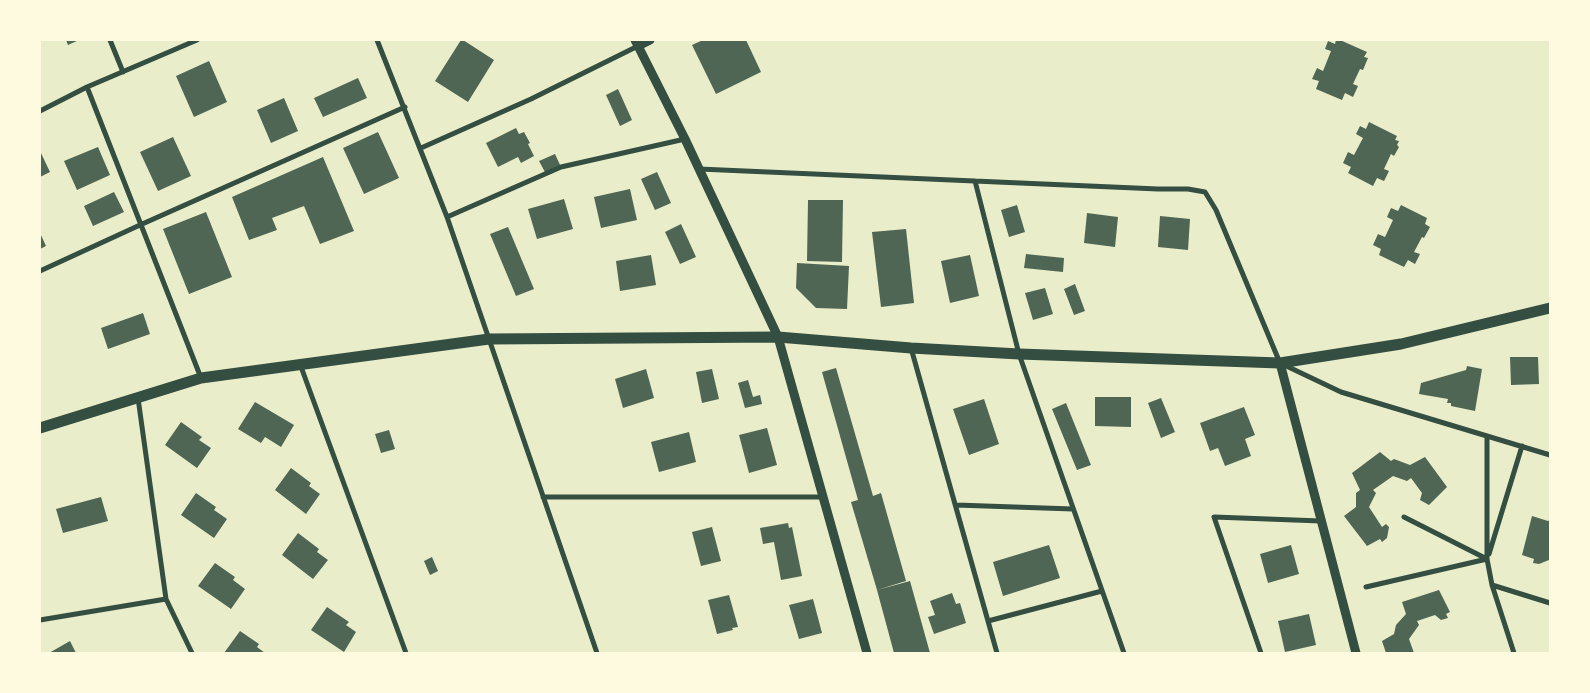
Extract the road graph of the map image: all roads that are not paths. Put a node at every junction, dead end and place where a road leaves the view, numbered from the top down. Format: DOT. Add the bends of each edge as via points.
graph roads {
  1 [pos="110,40"];
  2 [pos="197,40"];
  3 [pos="378,40"];
  4 [pos="650,40"];
  5 [pos="637,43"];
  6 [pos="123,72"];
  7 [pos="87,87"];
  8 [pos="405,108"];
  9 [pos="40,111"];
  10 [pos="685,139"];
  11 [pos="421,148"];
  12 [pos="699,168"];
  13 [pos="975,181"];
  14 [pos="447,217"];
  15 [pos="140,225"];
  16 [pos="40,271"];
  17 [pos="1550,308"];
  18 [pos="778,337"];
  19 [pos="489,338"];
  20 [pos="911,348"];
  21 [pos="1019,354"];
  22 [pos="1280,363"];
  23 [pos="300,364"];
  24 [pos="202,378"];
  25 [pos="138,398"];
  26 [pos="40,428"];
  27 [pos="1487,436"];
  28 [pos="1522,446"];
  29 [pos="1550,455"];
  30 [pos="543,497"];
  31 [pos="824,497"];
  32 [pos="956,506"];
  33 [pos="1073,509"];
  34 [pos="1404,517"];
  35 [pos="1321,521"];
  36 [pos="1488,559"];
  37 [pos="1492,585"];
  38 [pos="1366,587"];
  39 [pos="1102,592"];
  40 [pos="166,599"];
  41 [pos="1550,604"];
  42 [pos="40,620"];
  43 [pos="988,621"];
  44 [pos="192,653"];
  45 [pos="406,653"];
  46 [pos="597,653"];
  47 [pos="867,653"];
  48 [pos="998,653"];
  49 [pos="1124,653"];
  50 [pos="1262,653"];
  51 [pos="1356,653"];
  52 [pos="1514,653"];
  1 -- 6 [label="street"];
  2 -- 6 [label="street"];
  3 -- 8 [label="street"];
  4 -- 5 [label="street"];
  5 -- 10 [label="street"];
  5 -- 11 [label="street" via="531,99"];
  6 -- 7 [label="street"];
  7 -- 9 [label="street"];
  7 -- 15 [label="street"];
  8 -- 11 [label="street"];
  8 -- 15 [label="street"];
  10 -- 12 [label="street"];
  10 -- 14 [label="street" via="561,167"];
  11 -- 14 [label="street"];
  12 -- 13 [label="street"];
  12 -- 18 [label="street"];
  13 -- 21 [label="street"];
  13 -- 22 [label="street" via="1205,192 1216,210"];
  14 -- 19 [label="street"];
  15 -- 16 [label="street"];
  15 -- 24 [label="street"];
  17 -- 22 [label="main road" via="1401,344"];
  18 -- 19 [label="main road"];
  18 -- 20 [label="main road"];
  18 -- 31 [label="street"];
  19 -- 23 [label="main road"];
  19 -- 30 [label="street"];
  20 -- 21 [label="main road"];
  20 -- 32 [label="street"];
  21 -- 22 [label="main road"];
  21 -- 33 [label="street"];
  22 -- 27 [label="street" via="1341,392"];
  22 -- 35 [label="street"];
  23 -- 24 [label="main road"];
  23 -- 45 [label="street"];
  24 -- 25 [label="main road"];
  25 -- 26 [label="main road"];
  25 -- 40 [label="street"];
  27 -- 28 [label="street"];
  27 -- 36 [label="street"];
  28 -- 29 [label="street"];
  28 -- 36 [label="street"];
  30 -- 31 [label="street"];
  30 -- 46 [label="street"];
  31 -- 47 [label="street"];
  32 -- 33 [label="street"];
  32 -- 43 [label="street"];
  33 -- 39 [label="street"];
  34 -- 36 [label="street"];
  35 -- 50 [label="street" via="1214,517"];
  35 -- 51 [label="street"];
  36 -- 37 [label="street"];
  36 -- 38 [label="street"];
  37 -- 41 [label="street"];
  37 -- 52 [label="street"];
  39 -- 43 [label="street"];
  39 -- 49 [label="street"];
  40 -- 42 [label="street"];
  40 -- 44 [label="street"];
  43 -- 48 [label="street"];
}
